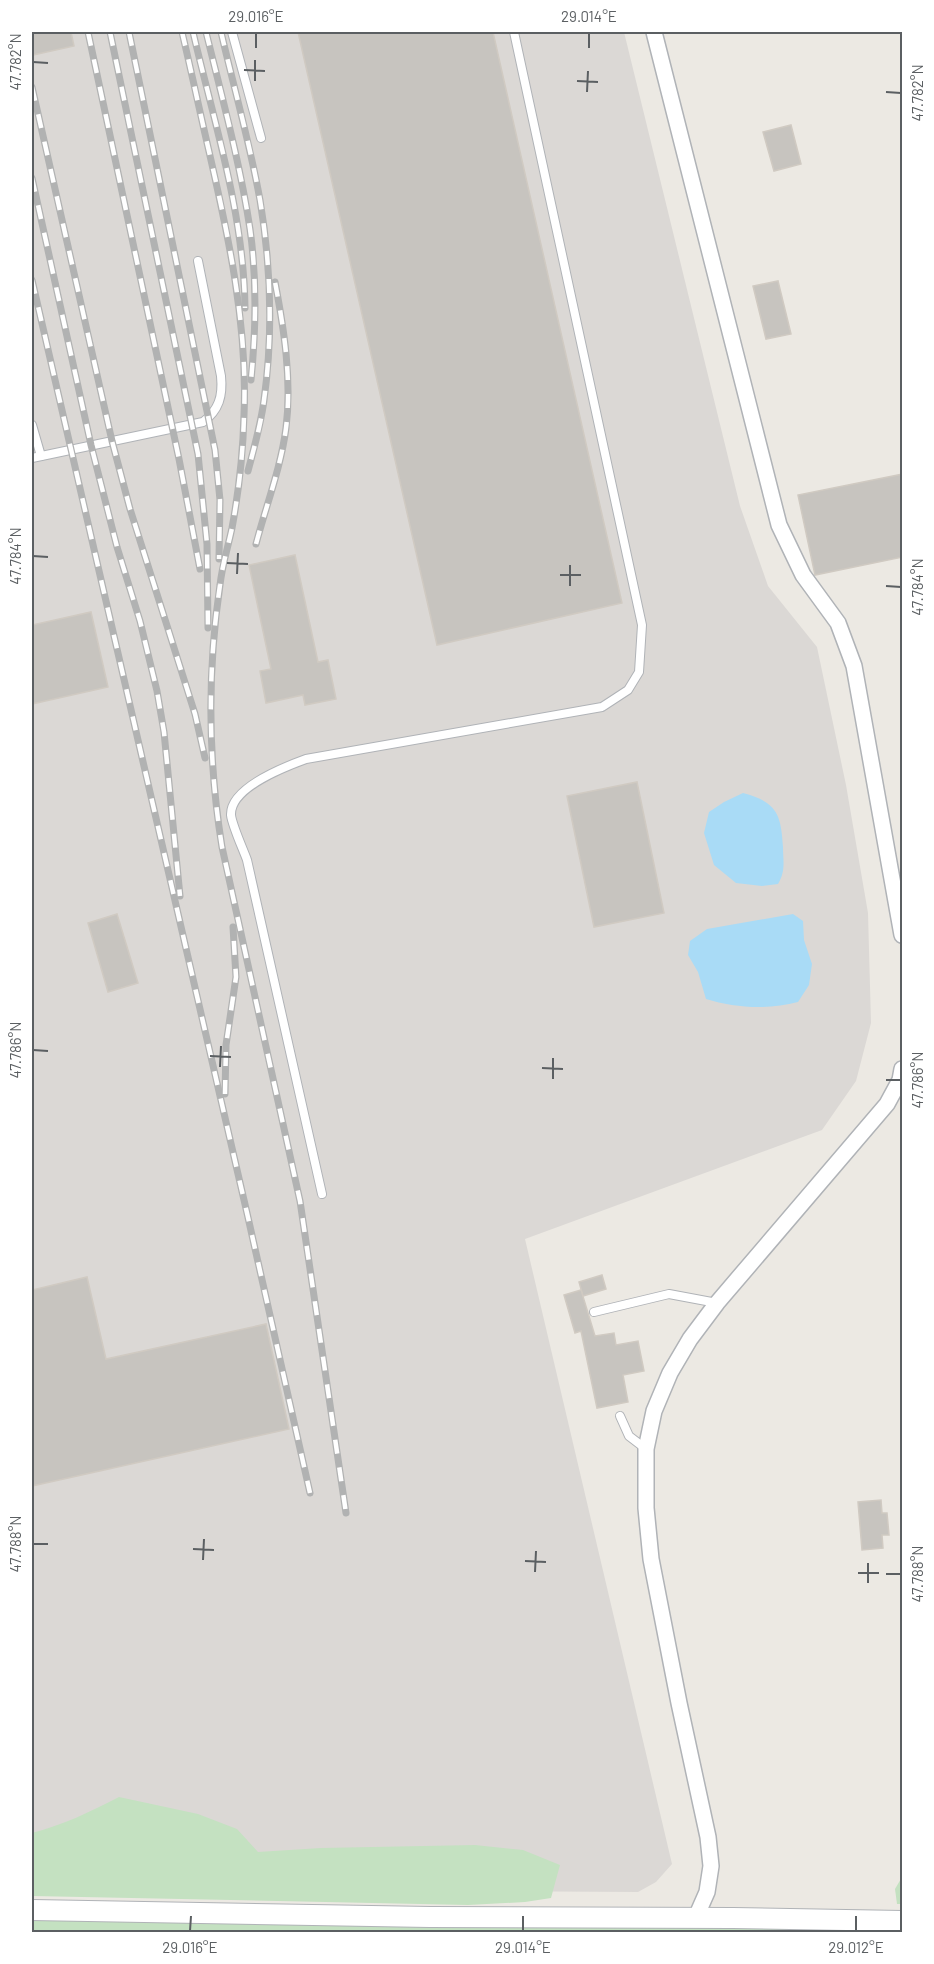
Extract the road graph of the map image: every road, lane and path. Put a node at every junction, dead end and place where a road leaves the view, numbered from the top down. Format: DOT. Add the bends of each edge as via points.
graph roads {
  1 [pos="232,32"];
  2 [pos="513,32"];
  3 [pos="654,32"];
  4 [pos="261,138"];
  5 [pos="198,261"];
  6 [pos="32,425"];
  7 [pos="41,456"];
  8 [pos="32,458"];
  9 [pos="903,935"];
  10 [pos="903,1069"];
  11 [pos="895,1102"];
  12 [pos="322,1194"];
  13 [pos="717,1303"];
  14 [pos="594,1312"];
  15 [pos="620,1416"];
  16 [pos="646,1449"];
  17 [pos="32,1910"];
  18 [pos="696,1917"];
  19 [pos="903,1922"];
  1 -- 4 [label="lane"];
  2 -- 12 [label="lane" via="642,625 639,672 628,690 602,707 306,759 281,768 238,795 231,814 247,860"];
  3 -- 9 [label="street" via="778,525 803,574 838,623 854,666"];
  5 -- 7 [label="lane" via="222,376 216,410 203,422"];
  6 -- 7 [label="lane"];
  7 -- 8 [label="lane"];
  10 -- 11 [label="street"];
  11 -- 13 [label="street"];
  13 -- 14 [label="lane" via="669,1294"];
  13 -- 16 [label="street" via="670,1373 654,1411"];
  15 -- 16 [label="lane" via="629,1436"];
  16 -- 18 [label="street" via="651,1559 708,1836 710,1875"];
  17 -- 18 [label="street"];
  18 -- 19 [label="street"];
}
